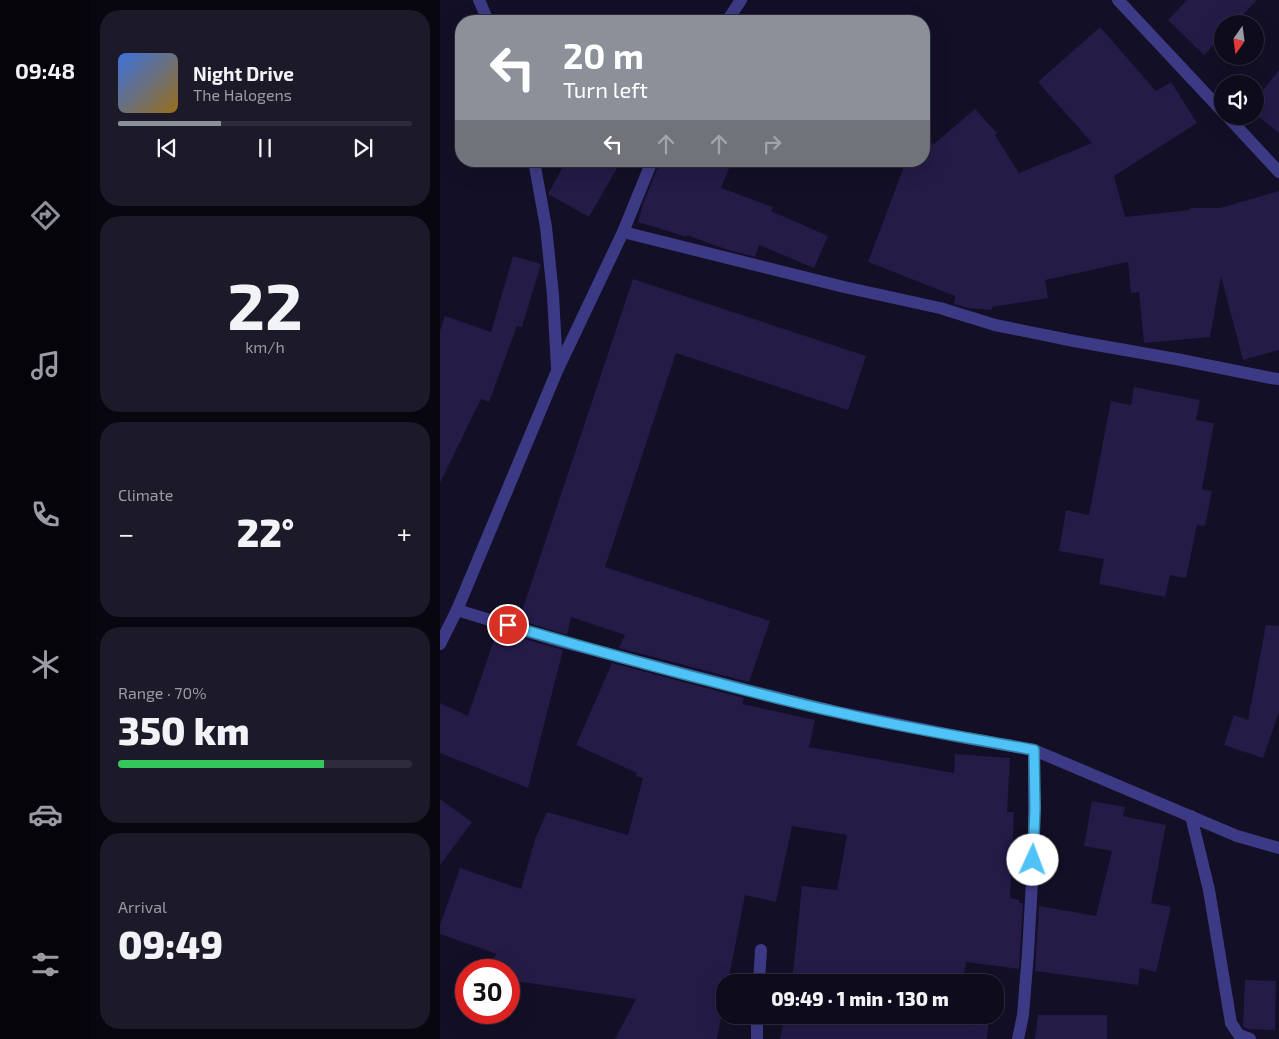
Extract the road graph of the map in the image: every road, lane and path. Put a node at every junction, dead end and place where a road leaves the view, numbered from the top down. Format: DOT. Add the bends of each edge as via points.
graph roads {
  1 [pos="479,0"];
  2 [pos="741,0"];
  3 [pos="1118,0"];
  4 [pos="485,15"];
  5 [pos="730,15"];
  6 [pos="1214,102"];
  7 [pos="1235,125"];
  8 [pos="535,167"];
  9 [pos="650,167"];
  10 [pos="1279,172"];
  11 [pos="623,232"];
  12 [pos="557,371"];
  13 [pos="1279,379"];
  14 [pos="457,610"];
  15 [pos="440,644"];
  16 [pos="1034,750"];
  17 [pos="1191,816"];
  18 [pos="1279,848"];
  19 [pos="761,950"];
  20 [pos="760,974"];
  21 [pos="757,1024"];
  22 [pos="757,1039"];
  23 [pos="1018,1039"];
  24 [pos="1250,1039"];
  1 -- 4 [label="street"];
  2 -- 5 [label="street"];
  3 -- 6 [label="street"];
  7 -- 10 [label="street"];
  8 -- 12 [label="street" via="546,227"];
  9 -- 11 [label="street"];
  11 -- 12 [label="street"];
  11 -- 13 [label="street" via="995,324"];
  12 -- 14 [label="street"];
  14 -- 15 [label="street"];
  14 -- 16 [label="street" via="559,641 793,702"];
  16 -- 17 [label="street"];
  16 -- 23 [label="street" via="1034,845 1023,1015"];
  17 -- 18 [label="street" via="1237,836"];
  17 -- 24 [label="street" via="1209,890 1231,1023 1239,1035"];
  19 -- 20 [label="street"];
  21 -- 22 [label="street"];
}
